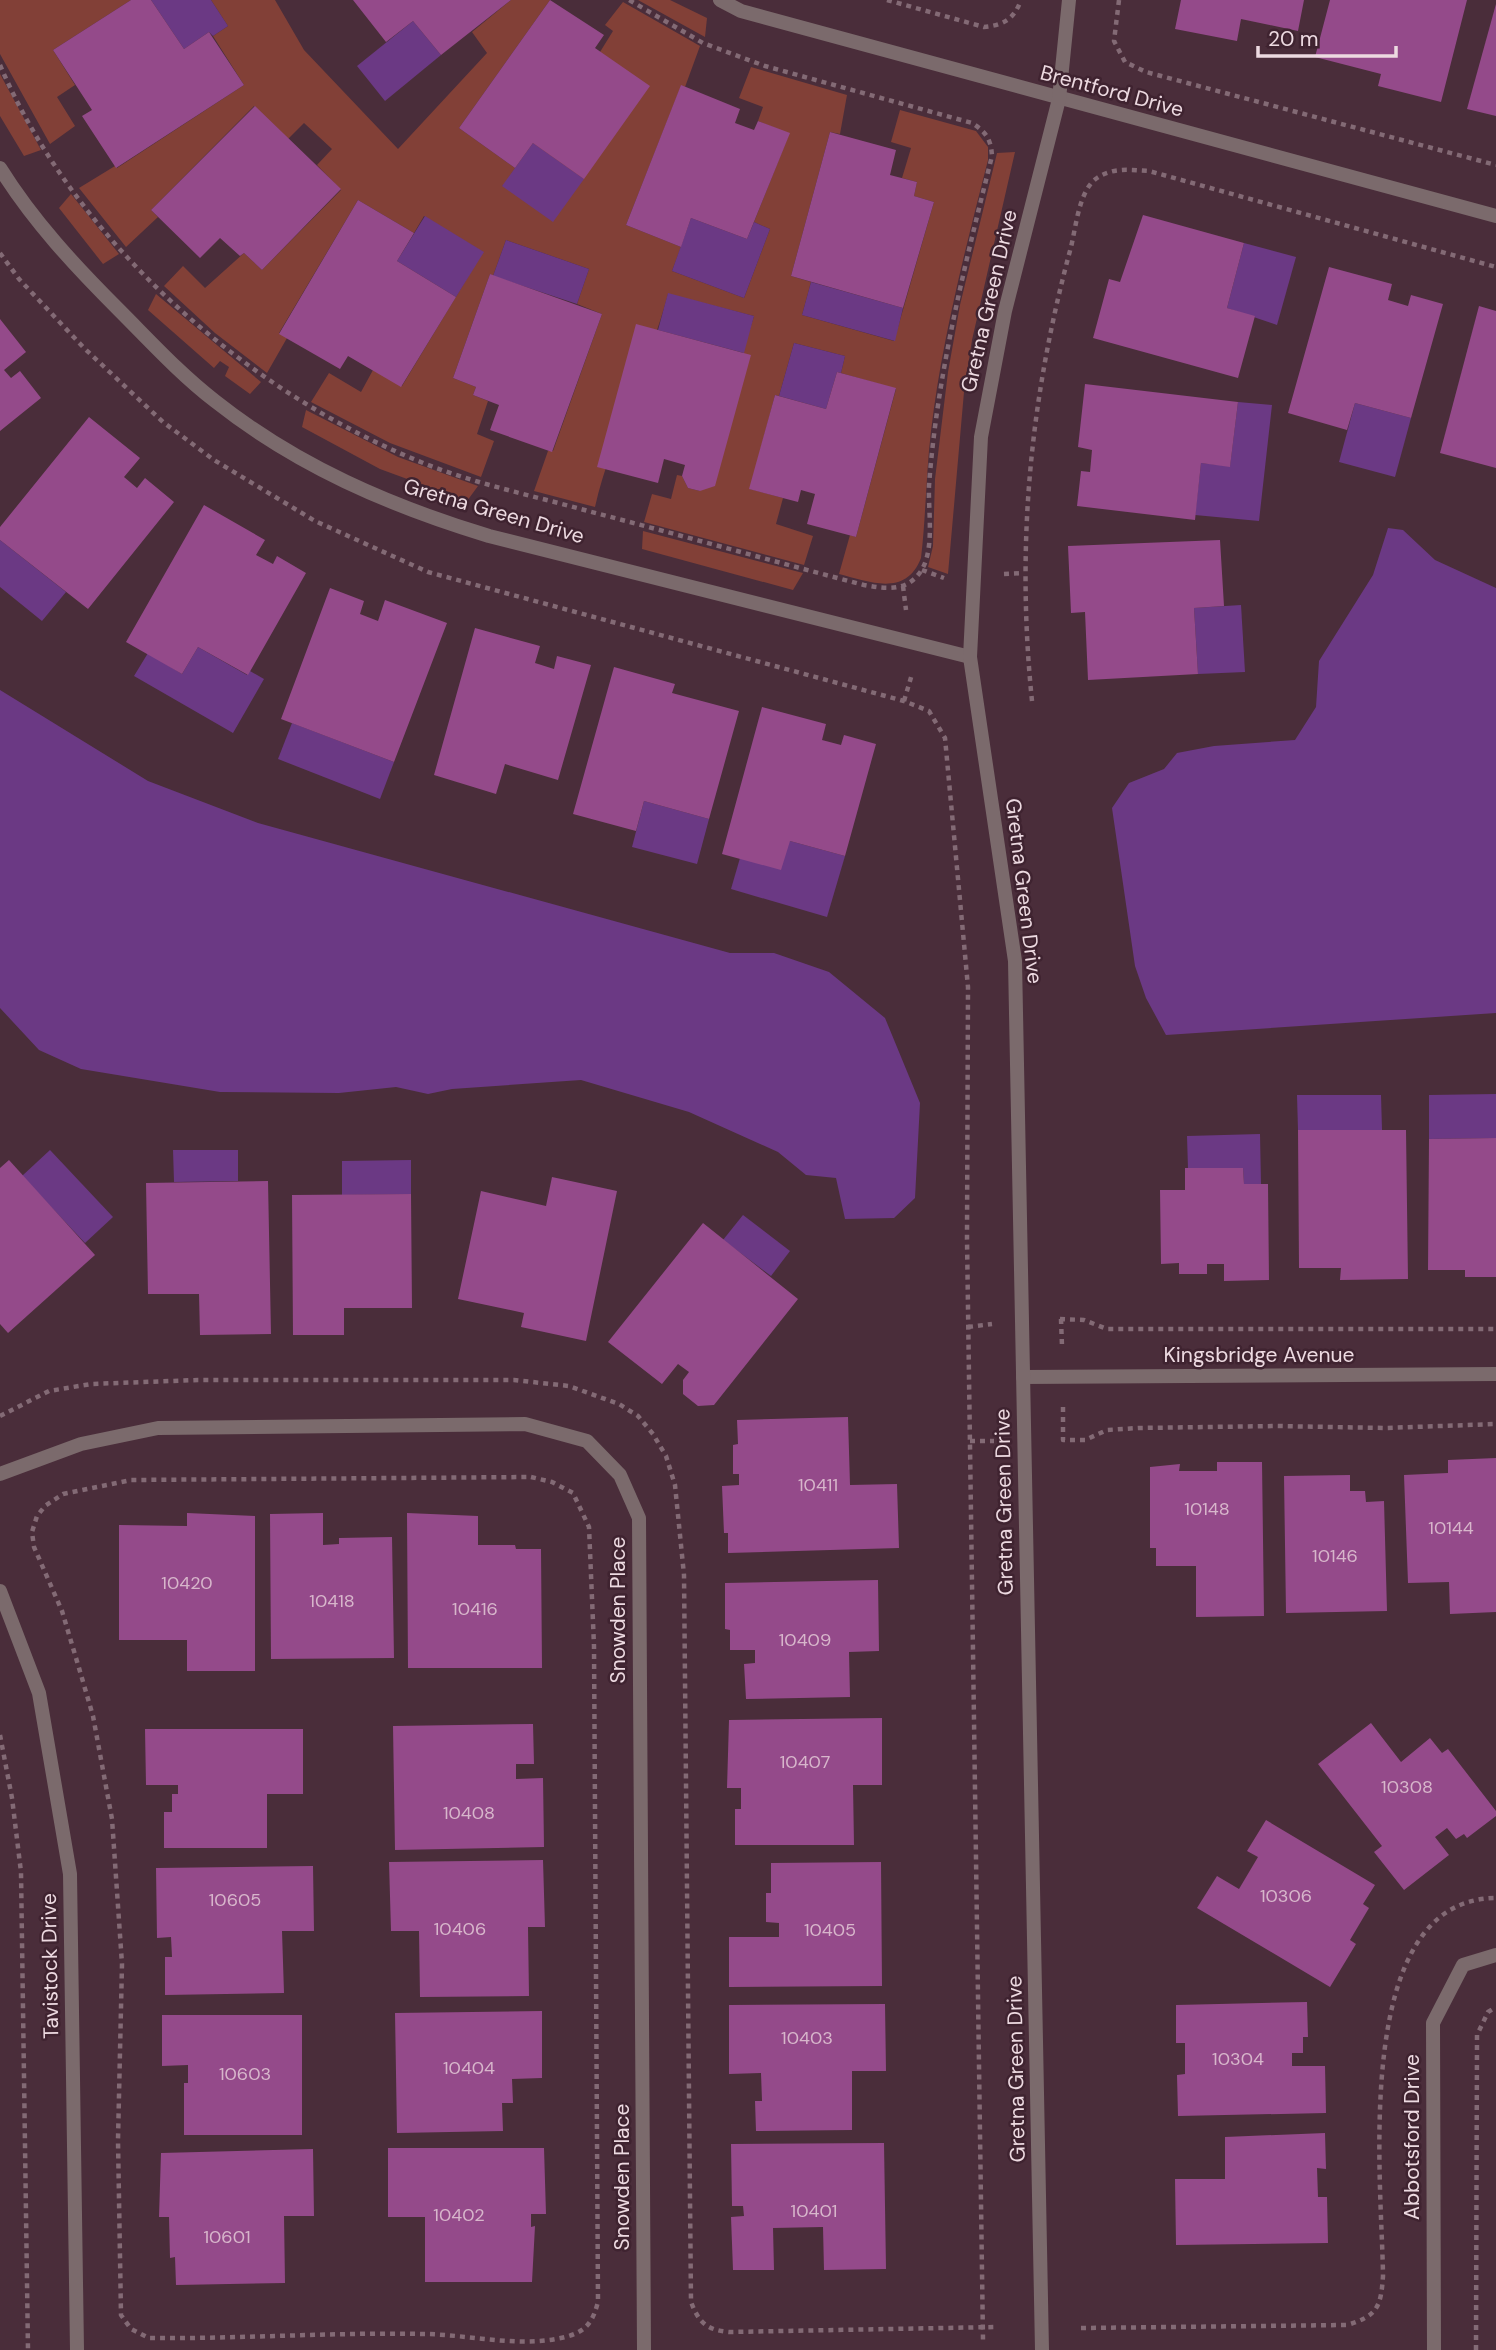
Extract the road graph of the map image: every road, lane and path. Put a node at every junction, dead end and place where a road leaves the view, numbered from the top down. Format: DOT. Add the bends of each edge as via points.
graph roads {
  1 [pos="629,0"];
  2 [pos="720,0"];
  3 [pos="887,0"];
  4 [pos="1021,0"];
  5 [pos="1069,0"];
  6 [pos="1119,0"];
  7 [pos="0,65"];
  8 [pos="1059,99"];
  9 [pos="1496,165"];
  10 [pos="0,168"];
  11 [pos="1496,216"];
  12 [pos="0,253"];
  13 [pos="1496,267"];
  14 [pos="970,657"];
  15 [pos="1032,701"];
  16 [pos="1022,1321"];
  17 [pos="968,1327"];
  18 [pos="1496,1329"];
  19 [pos="1496,1374"];
  20 [pos="1023,1377"];
  21 [pos="0,1416"];
  22 [pos="1496,1424"];
  23 [pos="1063,1440"];
  24 [pos="970,1441"];
  25 [pos="995,1441"];
  26 [pos="0,1474"];
  27 [pos="37,1516"];
  28 [pos="0,1591"];
  29 [pos="0,1735"];
  30 [pos="1496,1898"];
  31 [pos="1496,1955"];
  32 [pos="1496,2007"];
  33 [pos="983,2327"];
  34 [pos="995,2327"];
  35 [pos="1081,2328"];
  36 [pos="983,2340"];
  37 [pos="28,2350"];
  38 [pos="77,2350"];
  39 [pos="644,2350"];
  40 [pos="1042,2350"];
  41 [pos="1434,2350"];
  42 [pos="1476,2350"];
  1 -- 7 [label="path" via="704,43 765,66 972,123 991,141 992,156 941,384 927,552 922,570 901,588 864,585 416,461 286,393 210,337 139,272 57,170"];
  2 -- 8 [label="street, Brentford Drive" via="741,11"];
  3 -- 4 [label="path" via="984,27 1012,19"];
  5 -- 8 [label="street, Gretna Green Drive"];
  6 -- 9 [label="path" via="1114,41 1125,62 1146,72"];
  8 -- 11 [label="street, Brentford Drive"];
  8 -- 14 [label="street, Gretna Green Drive" via="1005,311 981,437"];
  10 -- 14 [label="street, Gretna Green Drive" via="59,249 173,365 260,434 340,481 435,520 489,536"];
  12 -- 17 [label="path" via="67,330 163,422 214,460 315,520 428,572 929,711 944,738 968,987"];
  13 -- 15 [label="path" via="1149,172 1119,169 1095,179 1083,200 1057,298 1035,411 1024,537"];
  14 -- 16 [label="street, Gretna Green Drive" via="1015,961"];
  16 -- 17 [label="path"];
  16 -- 18 [label="path" via="1084,1320 1107,1329"];
  16 -- 20 [label="street, Gretna Green Drive"];
  17 -- 24 [label="path"];
  19 -- 20 [label="street, Kingsbridge Avenue"];
  20 -- 40 [label="street, Gretna Green Drive"];
  21 -- 33 [label="path" via="49,1391 91,1384 514,1380 569,1387 619,1404 638,1416 666,1456 675,1485 684,1575 691,2302 698,2319 712,2330 729,2332"];
  22 -- 23 [label="path" via="1138,1428"];
  24 -- 25 [label="path"];
  24 -- 33 [label="path"];
  26 -- 39 [label="street, Snowden Place" via="80,1444 158,1428 525,1424 587,1441 620,1475 639,1518"];
  27 -- 27 [label="path" via="63,1494 131,1480 531,1477 573,1493 589,1527 594,1646 598,2302 593,2320 583,2331 548,2340 426,2334 149,2338 131,2329 121,2315 122,1964 113,1819 93,1716 62,1611 34,1547"];
  28 -- 38 [label="street, Tavistock Drive" via="39,1693 69,1874"];
  29 -- 37 [label="path" via="21,1884"];
  30 -- 35 [label="path" via="1445,1910 1412,1949 1389,2009 1381,2068 1383,2276 1381,2303 1366,2320 1347,2325"];
  31 -- 41 [label="street, Abbotsford Drive" via="1463,1965 1433,2023"];
  32 -- 42 [label="path" via="1488,2012 1477,2035"];
  33 -- 34 [label="path"];
  33 -- 36 [label="path"];
}
